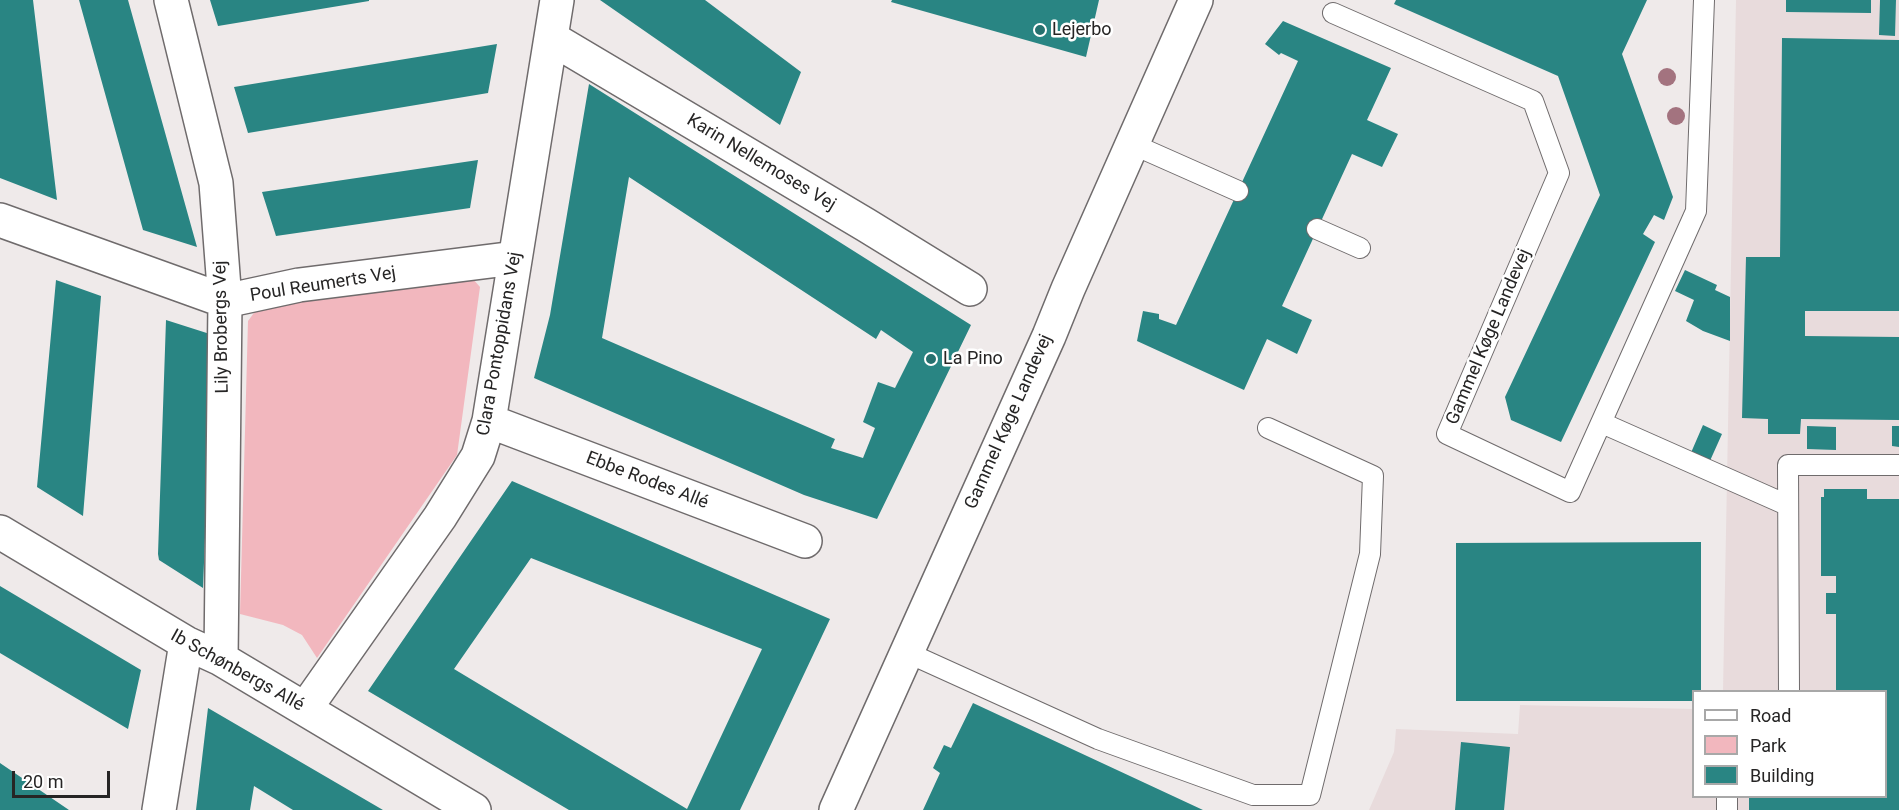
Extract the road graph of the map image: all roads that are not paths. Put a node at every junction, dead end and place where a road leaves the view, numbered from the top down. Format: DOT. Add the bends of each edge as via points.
graph roads {
  1 [pos="171,0"];
  2 [pos="557,0"];
  3 [pos="1196,0"];
  4 [pos="1704,0"];
  5 [pos="1333,13"];
  6 [pos="551,38"];
  7 [pos="1132,144"];
  8 [pos="1238,191"];
  9 [pos="0,220"];
  10 [pos="1317,229"];
  11 [pos="1359,248"];
  12 [pos="515,258"];
  13 [pos="970,289"];
  14 [pos="225,301"];
  15 [pos="489,421"];
  16 [pos="1602,423"];
  17 [pos="1268,428"];
  18 [pos="1899,465"];
  19 [pos="1787,505"];
  20 [pos="0,532"];
  21 [pos="805,541"];
  22 [pos="186,643"];
  23 [pos="906,652"];
  24 [pos="221,659"];
  25 [pos="1789,690"];
  26 [pos="304,709"];
  27 [pos="159,810"];
  28 [pos="474,810"];
  29 [pos="836,810"];
  1 -- 14 [label="street, Lily Brobergs Vej" via="216,183"];
  2 -- 6 [label="street, Clara Pontoppidans Vej"];
  3 -- 7 [label="street, Gammel Køge Landevej"];
  4 -- 16 [label="lane, Gammel Køge Landevej" via="1696,211"];
  5 -- 16 [label="lane, Gammel Køge Landevej" via="1533,102 1559,173 1447,434 1570,492"];
  6 -- 12 [label="street, Clara Pontoppidans Vej"];
  6 -- 13 [label="street, Karin Nellemoses Vej"];
  7 -- 8 [label="lane"];
  7 -- 23 [label="street, Gammel Køge Landevej"];
  9 -- 14 [label="street, Poul Reumerts Vej"];
  10 -- 11 [label="lane"];
  12 -- 14 [label="street, Poul Reumerts Vej" via="299,285"];
  12 -- 15 [label="street, Clara Pontoppidans Vej"];
  14 -- 24 [label="street, Lily Brobergs Vej"];
  15 -- 21 [label="street, Ebbe Rodes Allé"];
  15 -- 26 [label="street, Clara Pontoppidans Vej" via="478,456 440,517"];
  16 -- 19 [label="lane"];
  17 -- 23 [label="lane" via="1373,476 1370,554 1310,795 1252,795 1098,739"];
  18 -- 19 [label="lane" via="1788,465"];
  19 -- 25 [label="lane"];
  20 -- 22 [label="street, Ib Schønbergs Allé"];
  22 -- 24 [label="street, Ib Schønbergs Allé"];
  22 -- 27 [label="street"];
  23 -- 29 [label="street, Gammel Køge Landevej"];
  24 -- 26 [label="street, Ib Schønbergs Allé"];
  26 -- 28 [label="street, Ib Schønbergs Allé"];
}
